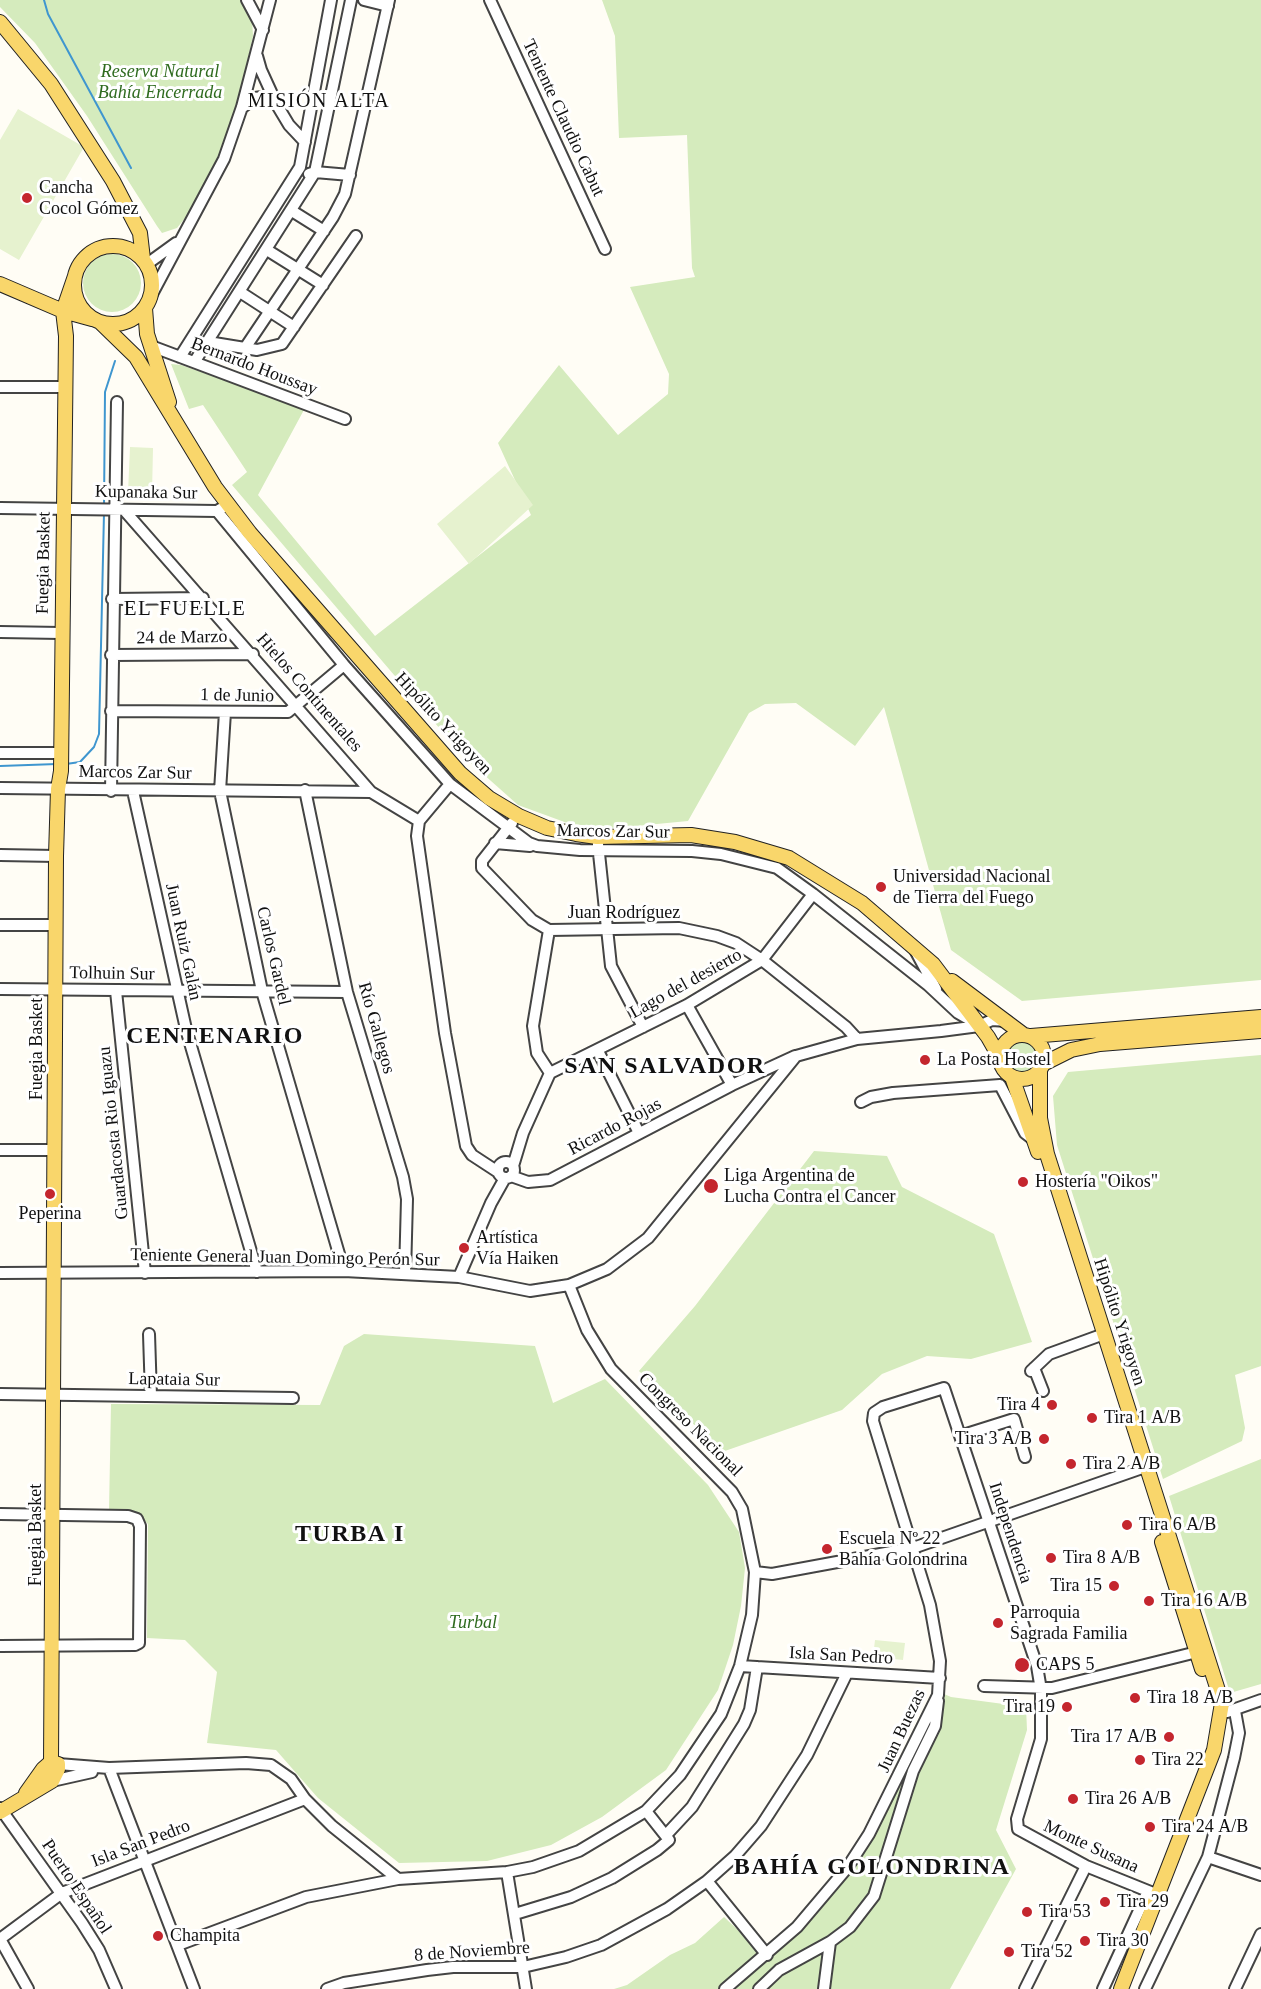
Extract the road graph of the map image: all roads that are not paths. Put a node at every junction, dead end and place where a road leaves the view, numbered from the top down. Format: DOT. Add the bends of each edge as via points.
graph roads {
  1 [pos="247,0"];
  2 [pos="270,0"];
  3 [pos="331,0"];
  4 [pos="351,0"];
  5 [pos="364,0"];
  6 [pos="490,0"];
  7 [pos="388,3"];
  8 [pos="0,22"];
  9 [pos="263,30"];
  10 [pos="257,52"];
  11 [pos="277,105"];
  12 [pos="242,107"];
  13 [pos="309,124"];
  14 [pos="325,128"];
  15 [pos="305,142"];
  16 [pos="300,167"];
  17 [pos="315,172"];
  18 [pos="350,175"];
  19 [pos="292,211"];
  20 [pos="324,231"];
  21 [pos="186,232"];
  22 [pos="356,236"];
  23 [pos="605,249"];
  24 [pos="267,250"];
  25 [pos="145,262"];
  26 [pos="298,269"];
  27 [pos="75,276"];
  28 [pos="323,285"];
  29 [pos="0,287"];
  30 [pos="240,292"];
  31 [pos="148,302"];
  32 [pos="270,312"];
  33 [pos="68,313"];
  34 [pos="98,321"];
  35 [pos="294,327"];
  36 [pos="208,342"];
  37 [pos="151,346"];
  38 [pos="245,348"];
  39 [pos="180,357"];
  40 [pos="195,361"];
  41 [pos="0,387"];
  42 [pos="65,387"];
  43 [pos="117,402"];
  44 [pos="174,415"];
  45 [pos="345,419"];
  46 [pos="222,507"];
  47 [pos="0,508"];
  48 [pos="62,509"];
  49 [pos="111,509"];
  50 [pos="203,598"];
  51 [pos="112,599"];
  52 [pos="0,632"];
  53 [pos="61,633"];
  54 [pos="253,654"];
  55 [pos="111,655"];
  56 [pos="344,664"];
  57 [pos="297,706"];
  58 [pos="111,711"];
  59 [pos="225,712"];
  60 [pos="0,753"];
  61 [pos="60,753"];
  62 [pos="450,784"];
  63 [pos="0,788"];
  64 [pos="58,789"];
  65 [pos="305,790"];
  66 [pos="111,791"];
  67 [pos="134,791"];
  68 [pos="220,791"];
  69 [pos="371,792"];
  70 [pos="519,816"];
  71 [pos="419,821"];
  72 [pos="508,828"];
  73 [pos="495,843"];
  74 [pos="598,844"];
  75 [pos="537,846"];
  76 [pos="0,855"];
  77 [pos="57,856"];
  78 [pos="813,894"];
  79 [pos="0,925"];
  80 [pos="56,925"];
  81 [pos="607,929"];
  82 [pos="549,930"];
  83 [pos="910,942"];
  84 [pos="762,960"];
  85 [pos="943,975"];
  86 [pos="0,989"];
  87 [pos="56,990"];
  88 [pos="116,991"];
  89 [pos="177,991"];
  90 [pos="262,991"];
  91 [pos="347,992"];
  92 [pos="938,993"];
  93 [pos="687,1005"];
  94 [pos="958,1013"];
  95 [pos="1261,1017"];
  96 [pos="1007,1021"];
  97 [pos="979,1026"];
  98 [pos="643,1027"];
  99 [pos="951,1030"];
  100 [pos="1261,1031"];
  101 [pos="1027,1036"];
  102 [pos="857,1039"];
  103 [pos="598,1052"];
  104 [pos="796,1056"];
  105 [pos="999,1058"];
  106 [pos="1042,1067"];
  107 [pos="550,1073"];
  108 [pos="1007,1079"];
  109 [pos="732,1085"];
  110 [pos="861,1102"];
  111 [pos="639,1133"];
  112 [pos="0,1150"];
  113 [pos="55,1150"];
  114 [pos="505,1170"];
  115 [pos="344,1271"];
  116 [pos="257,1272"];
  117 [pos="0,1273"];
  118 [pos="54,1273"];
  119 [pos="145,1273"];
  120 [pos="405,1274"];
  121 [pos="459,1277"];
  122 [pos="569,1285"];
  123 [pos="149,1334"];
  124 [pos="1100,1335"];
  125 [pos="944,1388"];
  126 [pos="1043,1391"];
  127 [pos="0,1394"];
  128 [pos="55,1395"];
  129 [pos="151,1396"];
  130 [pos="293,1398"];
  131 [pos="960,1436"];
  132 [pos="1026,1457"];
  133 [pos="1144,1467"];
  134 [pos="0,1514"];
  135 [pos="54,1515"];
  136 [pos="989,1523"];
  137 [pos="914,1548"];
  138 [pos="755,1572"];
  139 [pos="0,1646"];
  140 [pos="53,1646"];
  141 [pos="1197,1653"];
  142 [pos="740,1666"];
  143 [pos="757,1667"];
  144 [pos="847,1673"];
  145 [pos="940,1678"];
  146 [pos="984,1686"];
  147 [pos="1041,1690"];
  148 [pos="938,1695"];
  149 [pos="1261,1700"];
  150 [pos="1228,1712"];
  151 [pos="54,1763"];
  152 [pos="109,1768"];
  153 [pos="48,1779"];
  154 [pos="305,1799"];
  155 [pos="1,1810"];
  156 [pos="646,1811"];
  157 [pos="1018,1829"];
  158 [pos="666,1835"];
  159 [pos="1208,1857"];
  160 [pos="143,1861"];
  161 [pos="1086,1866"];
  162 [pos="507,1872"];
  163 [pos="1261,1875"];
  164 [pos="398,1879"];
  165 [pos="707,1881"];
  166 [pos="1151,1892"];
  167 [pos="62,1893"];
  168 [pos="515,1914"];
  169 [pos="1261,1934"];
  170 [pos="0,1939"];
  171 [pos="830,1942"];
  172 [pos="178,1945"];
  173 [pos="767,1955"];
  174 [pos="523,1967"];
  175 [pos="1120,1988"];
  176 [pos="28,1989"];
  177 [pos="116,1989"];
  178 [pos="194,1989"];
  179 [pos="327,1989"];
  180 [pos="526,1989"];
  181 [pos="725,1989"];
  182 [pos="759,1989"];
  183 [pos="824,1989"];
  184 [pos="1025,1989"];
  185 [pos="1102,1989"];
  186 [pos="1145,1989"];
  187 [pos="1235,1989"];
  1 -- 9 [label="street"];
  2 -- 9 [label="street"];
  3 -- 13 [label="street"];
  4 -- 14 [label="street"];
  5 -- 7 [label="street"];
  6 -- 23 [label="street, Teniente Claudio Cabut"];
  7 -- 18 [label="street"];
  8 -- 25 [label="main road" via="51,84 107,171 140,233"];
  9 -- 10 [label="street"];
  10 -- 11 [label="street"];
  10 -- 12 [label="street"];
  11 -- 12 [label="street" via="255,98"];
  11 -- 15 [label="street"];
  12 -- 21 [label="street" via="224,159"];
  13 -- 14 [label="street" via="316,120"];
  13 -- 15 [label="street"];
  14 -- 17 [label="street"];
  15 -- 16 [label="street"];
  16 -- 17 [label="street" via="305,174"];
  16 -- 39 [label="street"];
  17 -- 18 [label="street"];
  17 -- 19 [label="street"];
  18 -- 20 [label="street" via="340,205"];
  19 -- 20 [label="street"];
  19 -- 24 [label="street"];
  20 -- 26 [label="street"];
  21 -- 25 [label="street" via="166,253"];
  21 -- 31 [label="street"];
  22 -- 28 [label="street"];
  24 -- 26 [label="street"];
  24 -- 30 [label="street"];
  25 -- 27 [label="main road" via="125,248 104,247 86,257"];
  25 -- 31 [label="main road" via="151,274"];
  26 -- 28 [label="street"];
  26 -- 32 [label="street"];
  27 -- 33 [label="main road"];
  27 -- 34 [label="main road" via="74,287 81,307"];
  28 -- 35 [label="street"];
  29 -- 33 [label="main road"];
  30 -- 32 [label="street"];
  30 -- 36 [label="street"];
  31 -- 34 [label="main road" via="123,323"];
  31 -- 37 [label="main road" via="145,323"];
  32 -- 35 [label="street"];
  32 -- 38 [label="street"];
  33 -- 34 [label="main road"];
  33 -- 42 [label="main road, Fuegia Basket"];
  34 -- 44 [label="main road" via="131,351"];
  35 -- 38 [label="street" via="282,344 274,348"];
  36 -- 38 [label="street"];
  36 -- 40 [label="street"];
  37 -- 39 [label="street, Bernardo Houssay"];
  37 -- 44 [label="main road"];
  39 -- 40 [label="street, Bernardo Houssay"];
  40 -- 45 [label="street, Bernardo Houssay"];
  41 -- 42 [label="street"];
  42 -- 48 [label="main road, Fuegia Basket"];
  43 -- 49 [label="street"];
  44 -- 46 [label="main road, Hipólito Yrigoyen"];
  46 -- 49 [label="street, Kupanaka Sur"];
  46 -- 56 [label="street, Marcos Zar Sur"];
  46 -- 70 [label="main road, Hipólito Yrigoyen" via="460,773 489,798"];
  47 -- 48 [label="street, Kupanaka Sur"];
  48 -- 49 [label="street, Kupanaka Sur"];
  48 -- 53 [label="main road, Fuegia Basket"];
  49 -- 50 [label="street, Hielos Continentales"];
  49 -- 51 [label="street"];
  50 -- 51 [label="street"];
  50 -- 54 [label="street, Hielos Continentales"];
  51 -- 55 [label="street"];
  52 -- 53 [label="street"];
  53 -- 61 [label="main road, Fuegia Basket"];
  54 -- 55 [label="street, 24 de Marzo"];
  54 -- 57 [label="street, Hielos Continentales"];
  55 -- 58 [label="street"];
  56 -- 57 [label="street, 1 de Junio"];
  56 -- 62 [label="street, Marcos Zar Sur"];
  57 -- 59 [label="street, 1 de Junio" via="282,713"];
  57 -- 69 [label="street, Hielos Continentales"];
  58 -- 59 [label="street, 1 de Junio"];
  58 -- 66 [label="street"];
  59 -- 68 [label="street, Carlos Gardel"];
  60 -- 61 [label="street"];
  61 -- 64 [label="main road, Fuegia Basket"];
  62 -- 71 [label="street"];
  62 -- 72 [label="street, Marcos Zar Sur"];
  63 -- 64 [label="street, Marcos Zar Sur"];
  64 -- 66 [label="street, Marcos Zar Sur"];
  64 -- 77 [label="main road, Fuegia Basket"];
  65 -- 68 [label="street, Marcos Zar Sur"];
  65 -- 69 [label="street, Marcos Zar Sur"];
  65 -- 91 [label="street, Río Gallegos"];
  66 -- 67 [label="street, Marcos Zar Sur"];
  67 -- 68 [label="street, Marcos Zar Sur"];
  67 -- 89 [label="street, Juan Ruiz Galán"];
  68 -- 90 [label="street, Carlos Gardel"];
  69 -- 71 [label="street, Marcos Zar Sur"];
  70 -- 72 [label="street, Juan Rodríguez"];
  70 -- 74 [label="main road, Hipólito Yrigoyen"];
  71 -- 114 [label="street" via="417,836 445,1033 466,1146 472,1155"];
  72 -- 73 [label="street, Juan Rodríguez"];
  72 -- 75 [label="street, Marcos Zar Sur"];
  73 -- 75 [label="street"];
  73 -- 82 [label="street, Juan Rodríguez" via="482,861 484,873 532,920"];
  74 -- 75 [label="street, Marcos Zar Sur"];
  74 -- 78 [label="street, Marcos Zar Sur" via="721,855 777,868"];
  74 -- 81 [label="street"];
  74 -- 83 [label="main road, Hipólito Yrigoyen" via="691,835 772,852 842,889"];
  76 -- 77 [label="street"];
  77 -- 80 [label="main road, Fuegia Basket"];
  78 -- 84 [label="street, Lago del desierto"];
  78 -- 92 [label="street, Marcos Zar Sur"];
  79 -- 80 [label="street"];
  80 -- 87 [label="main road, Fuegia Basket"];
  81 -- 82 [label="street, Juan Rodríguez"];
  81 -- 84 [label="street, Juan Rodríguez" via="699,930 736,943"];
  81 -- 98 [label="street" via="611,966"];
  82 -- 107 [label="street" via="533,1026 537,1053"];
  83 -- 85 [label="main road, Hipólito Yrigoyen"];
  83 -- 92 [label="street"];
  84 -- 93 [label="street, Lago del desierto"];
  84 -- 102 [label="street, Juan Rodríguez"];
  85 -- 96 [label="main road, Hipólito Yrigoyen"];
  85 -- 97 [label="main road, Hipólito Yrigoyen"];
  86 -- 87 [label="street, Tolhuin Sur"];
  87 -- 88 [label="street, Tolhuin Sur"];
  87 -- 113 [label="main road, Fuegia Basket"];
  88 -- 89 [label="street, Tolhuin Sur"];
  88 -- 119 [label="street, Guardacosta Rio Iguazu"];
  89 -- 90 [label="street, Tolhuin Sur"];
  89 -- 116 [label="street, Juan Ruiz Galán"];
  90 -- 91 [label="street, Tolhuin Sur"];
  90 -- 115 [label="street, Carlos Gardel"];
  91 -- 120 [label="street, Río Gallegos" via="403,1177 407,1199"];
  92 -- 94 [label="street, Marcos Zar Sur"];
  93 -- 98 [label="street, Lago del desierto"];
  93 -- 109 [label="street"];
  94 -- 97 [label="street, Marcos Zar Sur"];
  94 -- 99 [label="street"];
  95 -- 101 [label="main road"];
  96 -- 97 [label="street" via="992,1020"];
  96 -- 101 [label="main road, Hipólito Yrigoyen"];
  97 -- 99 [label="street"];
  97 -- 105 [label="main road, Hipólito Yrigoyen"];
  98 -- 103 [label="street, Lago del desierto"];
  99 -- 102 [label="street"];
  100 -- 106 [label="main road" via="1100,1044 1071,1050"];
  101 -- 105 [label="main road" via="1009,1038"];
  101 -- 106 [label="main road" via="1043,1051"];
  102 -- 104 [label="street"];
  103 -- 107 [label="street, Lago del desierto"];
  103 -- 111 [label="street"];
  104 -- 109 [label="street, Ricardo Rojas"];
  104 -- 122 [label="street, Teniente General Juan Domingo Perón Sur" via="648,1238 607,1269"];
  105 -- 108 [label="main road"];
  106 -- 108 [label="main road" via="1024,1079"];
  106 -- 124 [label="main road, Hipólito Yrigoyen" via="1040,1118 1047,1154"];
  107 -- 114 [label="street"];
  108 -- 110 [label="street" via="893,1093"];
  108 -- 124 [label="main road, Hipólito Yrigoyen" via="1035,1141"];
  109 -- 111 [label="street, Ricardo Rojas"];
  111 -- 114 [label="street, Ricardo Rojas" via="550,1180 528,1182"];
  112 -- 113 [label="street"];
  113 -- 118 [label="main road, Fuegia Basket"];
  114 -- 121 [label="street"];
  115 -- 116 [label="street, Teniente General Juan Domingo Perón Sur"];
  115 -- 120 [label="street, Teniente General Juan Domingo Perón Sur"];
  116 -- 119 [label="street, Teniente General Juan Domingo Perón Sur"];
  117 -- 118 [label="street, Teniente General Juan Domingo Perón Sur"];
  118 -- 119 [label="street, Teniente General Juan Domingo Perón Sur"];
  118 -- 128 [label="main road, Fuegia Basket"];
  120 -- 121 [label="street, Teniente General Juan Domingo Perón Sur"];
  121 -- 122 [label="street, Teniente General Juan Domingo Perón Sur" via="531,1291"];
  122 -- 138 [label="street, Congreso Nacional" via="587,1330 611,1369 732,1492 746,1522"];
  123 -- 129 [label="street"];
  124 -- 126 [label="street" via="1049,1354 1032,1369"];
  124 -- 133 [label="main road, Hipólito Yrigoyen"];
  125 -- 131 [label="street, Independencia"];
  125 -- 137 [label="street, Juan Buezas" via="874,1413 873,1421"];
  127 -- 128 [label="street, Lapataia Sur"];
  128 -- 129 [label="street, Lapataia Sur"];
  128 -- 135 [label="main road, Fuegia Basket"];
  129 -- 130 [label="street, Lapataia Sur"];
  131 -- 132 [label="street" via="1014,1419"];
  131 -- 136 [label="street, Independencia"];
  133 -- 136 [label="street"];
  133 -- 141 [label="main road, Hipólito Yrigoyen"];
  133 -- 150 [label="main road, Hipólito Yrigoyen"];
  134 -- 135 [label="street"];
  135 -- 140 [label="main road, Fuegia Basket"];
  135 -- 140 [label="street" via="129,1516 137,1519 140,1526 139,1643"];
  136 -- 137 [label="street"];
  136 -- 147 [label="street, Independencia" via="1037,1666"];
  137 -- 138 [label="street" via="772,1574"];
  137 -- 145 [label="street, Juan Buezas" via="930,1605"];
  138 -- 142 [label="street, Congreso Nacional" via="752,1615"];
  139 -- 140 [label="street"];
  140 -- 151 [label="main road, Fuegia Basket"];
  141 -- 147 [label="street"];
  141 -- 166 [label="main road, Hipólito Yrigoyen" via="1212,1700 1213,1724"];
  142 -- 143 [label="street, Isla San Pedro"];
  142 -- 156 [label="street, Congreso Nacional" via="721,1714 701,1746"];
  143 -- 144 [label="street, Isla San Pedro"];
  143 -- 158 [label="street" via="744,1724 692,1807"];
  144 -- 145 [label="street, Isla San Pedro"];
  144 -- 165 [label="street, 8 de Noviembre" via="785,1793 741,1849"];
  145 -- 148 [label="street, Juan Buezas"];
  146 -- 147 [label="street"];
  147 -- 157 [label="street, Independencia" via="1041,1739 1017,1820"];
  148 -- 171 [label="street" via="935,1726 913,1771 881,1880 864,1911"];
  148 -- 173 [label="street, Juan Buezas" via="869,1834 822,1901"];
  149 -- 150 [label="street"];
  150 -- 159 [label="street" via="1239,1733"];
  150 -- 175 [label="main road, Hipólito Yrigoyen"];
  151 -- 152 [label="street"];
  151 -- 153 [label="main road, Fuegia Basket"];
  152 -- 153 [label="street"];
  152 -- 154 [label="street" via="261,1763 281,1770"];
  152 -- 160 [label="street"];
  153 -- 155 [label="main road"];
  154 -- 160 [label="street, Isla San Pedro"];
  154 -- 164 [label="street"];
  155 -- 167 [label="street, Puerto Español"];
  156 -- 158 [label="street"];
  156 -- 162 [label="street, Congreso Nacional" via="579,1851"];
  157 -- 161 [label="street, Monte Susana"];
  158 -- 168 [label="street" via="669,1840 612,1878 571,1897"];
  159 -- 163 [label="street"];
  159 -- 186 [label="street"];
  160 -- 167 [label="street, Isla San Pedro"];
  160 -- 172 [label="street"];
  161 -- 166 [label="street, Monte Susana"];
  161 -- 184 [label="street"];
  162 -- 164 [label="street, Congreso Nacional"];
  162 -- 168 [label="street"];
  164 -- 172 [label="street, Congreso Nacional" via="300,1899"];
  165 -- 173 [label="street"];
  165 -- 174 [label="street, 8 de Noviembre" via="667,1909 601,1945"];
  166 -- 175 [label="main road, Hipólito Yrigoyen"];
  166 -- 185 [label="street"];
  167 -- 170 [label="street, Isla San Pedro"];
  167 -- 177 [label="street, Puerto Español" via="99,1950"];
  168 -- 174 [label="street"];
  169 -- 187 [label="street"];
  170 -- 176 [label="street"];
  171 -- 182 [label="street" via="779,1970"];
  171 -- 183 [label="street"];
  172 -- 178 [label="street"];
  173 -- 181 [label="street, Juan Buezas"];
  174 -- 179 [label="street, 8 de Noviembre" via="453,1967"];
  174 -- 180 [label="street"];
}
